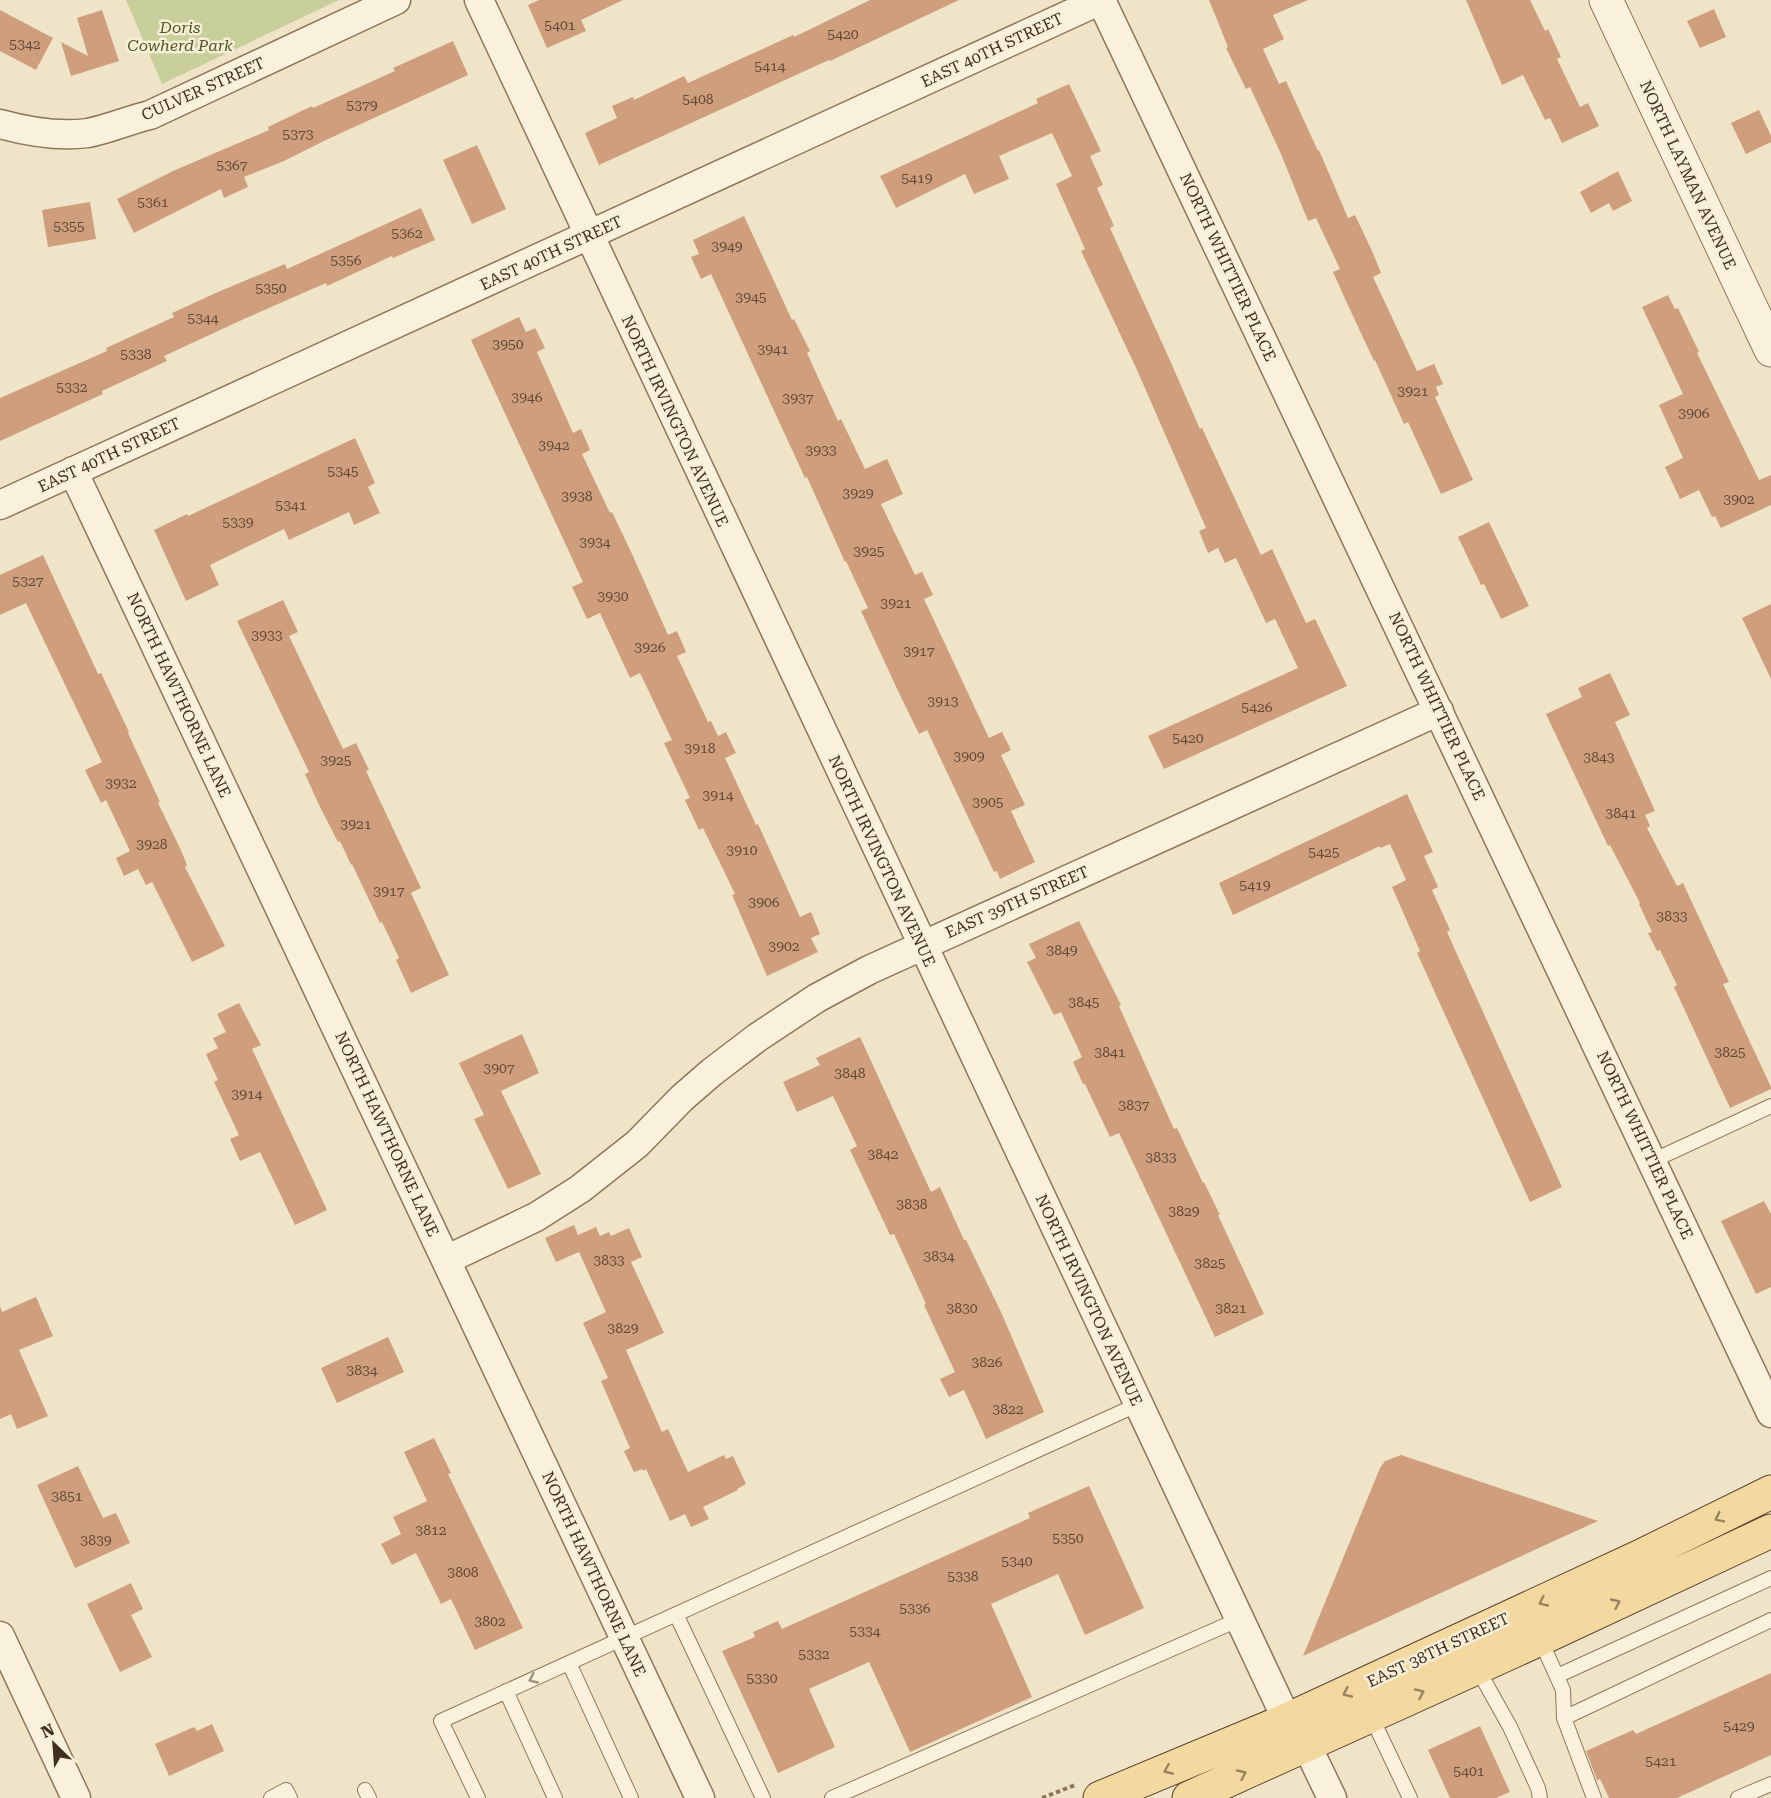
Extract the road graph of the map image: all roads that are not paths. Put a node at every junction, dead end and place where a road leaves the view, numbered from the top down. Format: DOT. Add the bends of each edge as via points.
graph roads {
  1 [pos="396,0"];
  2 [pos="479,0"];
  3 [pos="1101,0"];
  4 [pos="1606,0"];
  5 [pos="0,124"];
  6 [pos="588,237"];
  7 [pos="1771,350"];
  8 [pos="73,471"];
  9 [pos="0,505"];
  10 [pos="1439,711"];
  11 [pos="922,945"];
  12 [pos="1771,1106"];
  13 [pos="1652,1161"];
  14 [pos="446,1260"];
  15 [pos="1763,1374"];
  16 [pos="1139,1404"];
  17 [pos="1771,1413"];
  18 [pos="1771,1492"];
  19 [pos="1771,1531"];
  20 [pos="1771,1578"];
  21 [pos="676,1614"];
  22 [pos="1240,1619"];
  23 [pos="1771,1620"];
  24 [pos="0,1636"];
  25 [pos="624,1637"];
  26 [pos="1540,1639"];
  27 [pos="569,1663"];
  28 [pos="1476,1666"];
  29 [pos="1557,1676"];
  30 [pos="506,1692"];
  31 [pos="1371,1716"];
  32 [pos="1564,1718"];
  33 [pos="1297,1732"];
  34 [pos="1771,1784"];
  35 [pos="76,1798"];
  36 [pos="271,1798"];
  37 [pos="290,1798"];
  38 [pos="478,1798"];
  39 [pos="555,1798"];
  40 [pos="631,1798"];
  41 [pos="700,1798"];
  42 [pos="763,1798"];
  43 [pos="832,1798"];
  44 [pos="1100,1798"];
  45 [pos="1189,1798"];
  46 [pos="1332,1798"];
  47 [pos="1410,1798"];
  48 [pos="1540,1798"];
  49 [pos="1594,1798"];
  50 [pos="1738,1798"];
  1 -- 5 [label="street, CULVER STREET" via="130,122 88,133 66,134 32,132"];
  2 -- 6 [label="street, NORTH IRVINGTON AVENUE"];
  3 -- 6 [label="street, EAST 40TH STREET"];
  3 -- 10 [label="street, NORTH WHITTIER PLACE"];
  4 -- 7 [label="street, NORTH LAYMAN AVENUE"];
  6 -- 8 [label="street, EAST 40TH STREET"];
  6 -- 11 [label="street, NORTH IRVINGTON AVENUE"];
  8 -- 9 [label="street, EAST 40TH STREET"];
  8 -- 14 [label="street, NORTH HAWTHORNE LANE"];
  10 -- 11 [label="street, EAST 39TH STREET"];
  10 -- 13 [label="street, NORTH WHITTIER PLACE"];
  11 -- 14 [label="street, EAST 39TH STREET" via="817,998 758,1037 682,1098 616,1162 551,1208"];
  11 -- 16 [label="street, NORTH IRVINGTON AVENUE"];
  12 -- 13 [label="lane"];
  13 -- 15 [label="street, NORTH WHITTIER PLACE"];
  14 -- 25 [label="street, NORTH HAWTHORNE LANE"];
  15 -- 17 [label="street, NORTH WHITTIER PLACE"];
  16 -- 21 [label="lane"];
  16 -- 22 [label="street, NORTH IRVINGTON AVENUE"];
  18 -- 33 [label="main road, EAST 38TH STREET, one-way"];
  26 -- 19 [label="main road, EAST 38TH STREET, one-way"];
  20 -- 29 [label="lane"];
  21 -- 25 [label="lane"];
  21 -- 42 [label="lane"];
  22 -- 33 [label="street, NORTH IRVINGTON AVENUE"];
  22 -- 43 [label="lane"];
  23 -- 32 [label="lane"];
  24 -- 35 [label="street"];
  25 -- 27 [label="lane"];
  25 -- 41 [label="street, NORTH HAWTHORNE LANE"];
  26 -- 28 [label="main road, EAST 38TH STREET"];
  26 -- 29 [label="lane"];
  27 -- 30 [label="lane, one-way"];
  27 -- 40 [label="lane"];
  31 -- 28 [label="main road, EAST 38TH STREET, one-way"];
  28 -- 48 [label="lane" via="1510,1727"];
  29 -- 32 [label="lane" via="1563,1690"];
  30 -- 38 [label="lane" via="441,1721"];
  30 -- 39 [label="lane"];
  31 -- 33 [label="main road, EAST 38TH STREET"];
  31 -- 47 [label="lane"];
  32 -- 49 [label="lane"];
  33 -- 44 [label="main road, EAST 38TH STREET, one-way"];
  45 -- 33 [label="main road, EAST 38TH STREET, one-way"];
  33 -- 46 [label="street, NORTH IRVINGTON AVENUE"];
  34 -- 50 [label="lane"];
  36 -- 37 [label="lane" via="286,1790"];
}
